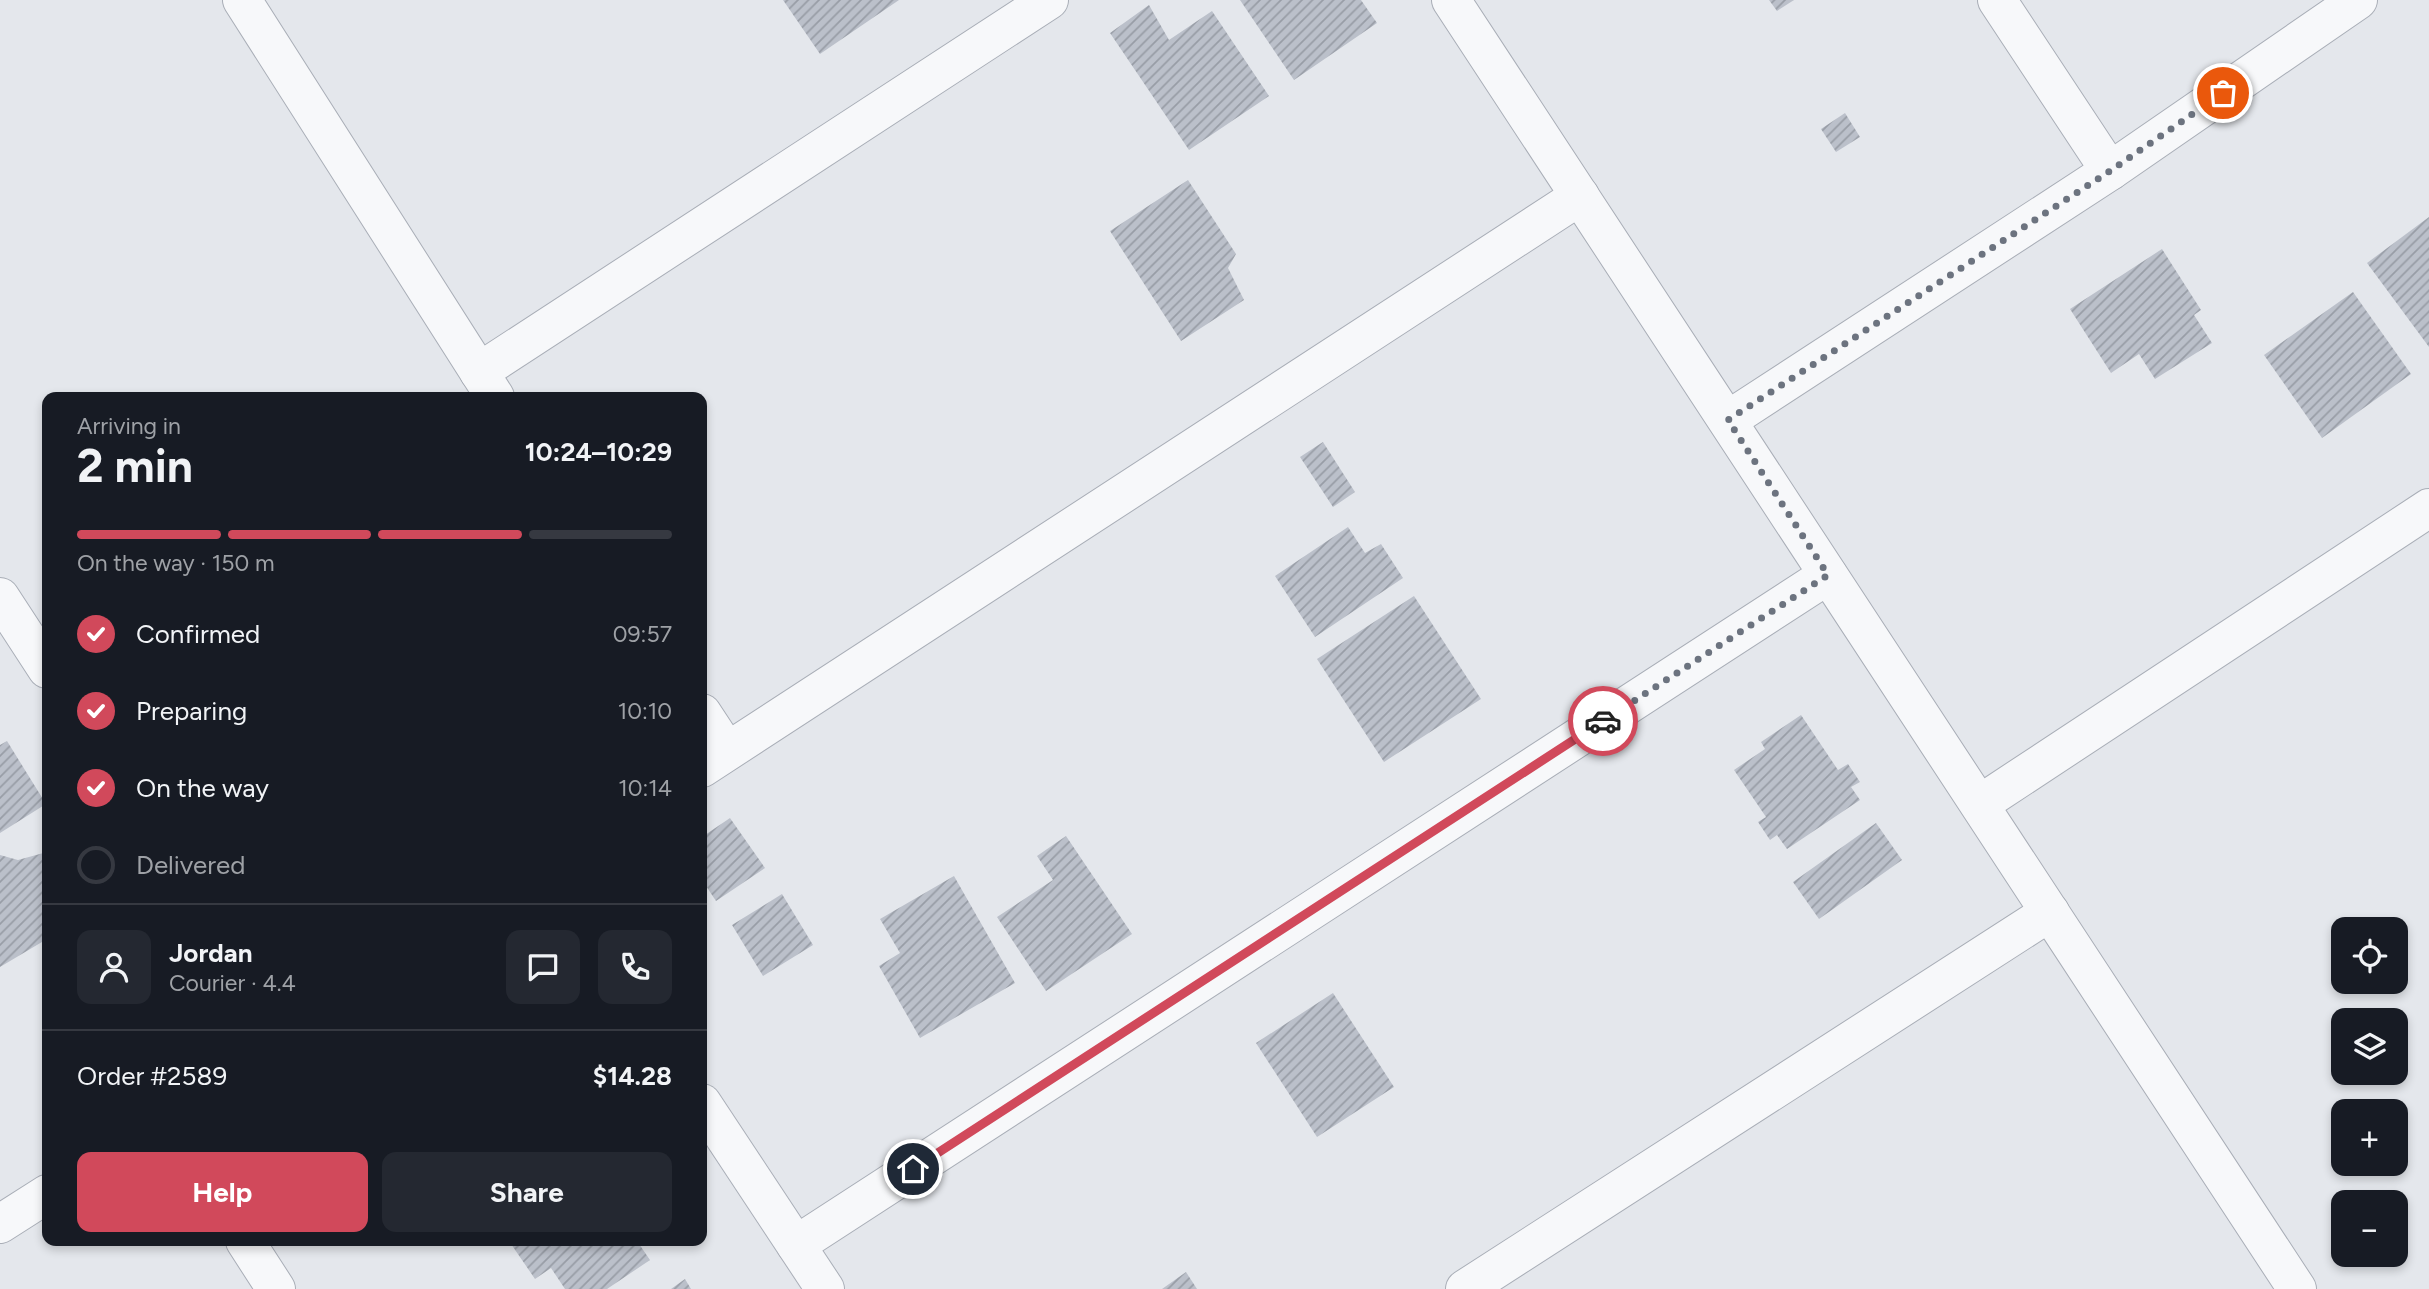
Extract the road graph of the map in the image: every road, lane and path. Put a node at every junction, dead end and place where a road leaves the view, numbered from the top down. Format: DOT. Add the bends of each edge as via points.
graph roads {
  1 [pos="1049,0"];
  2 [pos="1451,0"];
  3 [pos="1997,0"];
  4 [pos="2358,0"];
  5 [pos="252,4"];
  6 [pos="2110,171"];
  7 [pos="1580,196"];
  8 [pos="487,384"];
  9 [pos="1728,420"];
  10 [pos="2429,508"];
  11 [pos="1828,575"];
  12 [pos="4,611"];
  13 [pos="42,662"];
  14 [pos="707,733"];
  15 [pos="714,760"];
  16 [pos="1980,804"];
  17 [pos="2050,912"];
  18 [pos="707,1111"];
  19 [pos="42,1197"];
  20 [pos="0,1224"];
  21 [pos="796,1245"];
  22 [pos="247,1246"];
  23 [pos="276,1289"];
  24 [pos="825,1289"];
  25 [pos="1465,1289"];
  26 [pos="2297,1289"];
  1 -- 8 [label="street"];
  2 -- 7 [label="street"];
  3 -- 6 [label="street"];
  4 -- 6 [label="street"];
  5 -- 8 [label="street"];
  6 -- 9 [label="street"];
  7 -- 9 [label="street"];
  7 -- 15 [label="street"];
  9 -- 11 [label="street"];
  10 -- 16 [label="street"];
  11 -- 16 [label="street"];
  11 -- 21 [label="street"];
  12 -- 13 [label="street"];
  14 -- 15 [label="street"];
  16 -- 17 [label="street"];
  17 -- 25 [label="street"];
  17 -- 26 [label="street"];
  18 -- 21 [label="street"];
  19 -- 20 [label="street"];
  21 -- 24 [label="street"];
  22 -- 23 [label="street"];
}
